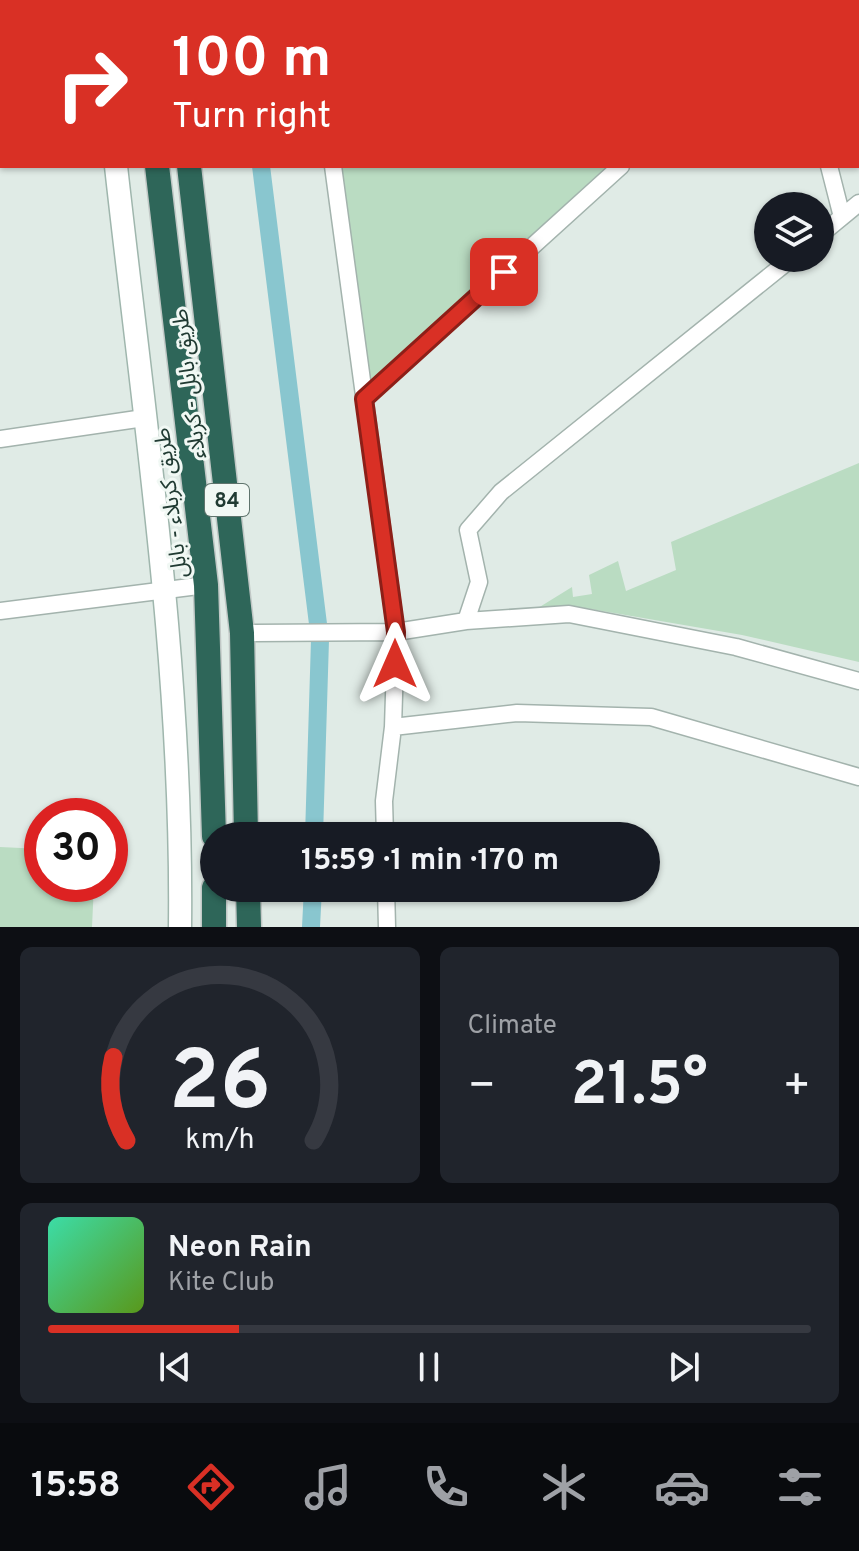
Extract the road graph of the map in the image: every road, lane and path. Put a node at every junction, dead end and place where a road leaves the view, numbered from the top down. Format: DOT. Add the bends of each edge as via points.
graph roads {
  1 [pos="116,168"];
  2 [pos="157,168"];
  3 [pos="189,168"];
  4 [pos="333,168"];
  5 [pos="619,168"];
  6 [pos="830,168"];
  7 [pos="859,203"];
  8 [pos="842,217"];
  9 [pos="834,224"];
  10 [pos="775,272"];
  11 [pos="364,399"];
  12 [pos="144,418"];
  13 [pos="0,439"];
  14 [pos="206,585"];
  15 [pos="164,590"];
  16 [pos="0,611"];
  17 [pos="466,621"];
  18 [pos="396,632"];
  19 [pos="242,633"];
  20 [pos="859,681"];
  21 [pos="393,727"];
  22 [pos="859,777"];
  23 [pos="214,822"];
  24 [pos="246,822"];
  25 [pos="385,822"];
  26 [pos="214,902"];
  27 [pos="248,902"];
  28 [pos="386,902"];
  29 [pos="180,927"];
  30 [pos="214,927"];
  31 [pos="249,927"];
  32 [pos="387,927"];
  1 -- 12 [label="street"];
  2 -- 14 [label="highway, طريق كربلاء - بابل / 84"];
  3 -- 19 [label="highway, طريق بابل - كربلاء / 84"];
  4 -- 11 [label="street"];
  5 -- 11 [label="street"];
  6 -- 8 [label="street"];
  7 -- 8 [label="street"];
  8 -- 9 [label="street"];
  10 -- 17 [label="street" via="501,492 468,530 479,582"];
  11 -- 18 [label="street"];
  12 -- 13 [label="street"];
  12 -- 15 [label="street"];
  14 -- 15 [label="street"];
  14 -- 23 [label="highway, طريق كربلاء - بابل / 84"];
  15 -- 16 [label="street"];
  15 -- 29 [label="street" via="179,800"];
  17 -- 18 [label="street"];
  17 -- 20 [label="street" via="569,614 736,647"];
  18 -- 19 [label="street"];
  18 -- 21 [label="street"];
  19 -- 24 [label="highway, طريق بابل - كربلاء / 84"];
  21 -- 22 [label="street" via="517,713 651,717"];
  21 -- 25 [label="street"];
  26 -- 30 [label="highway"];
  27 -- 31 [label="highway"];
  28 -- 32 [label="street"];
}
